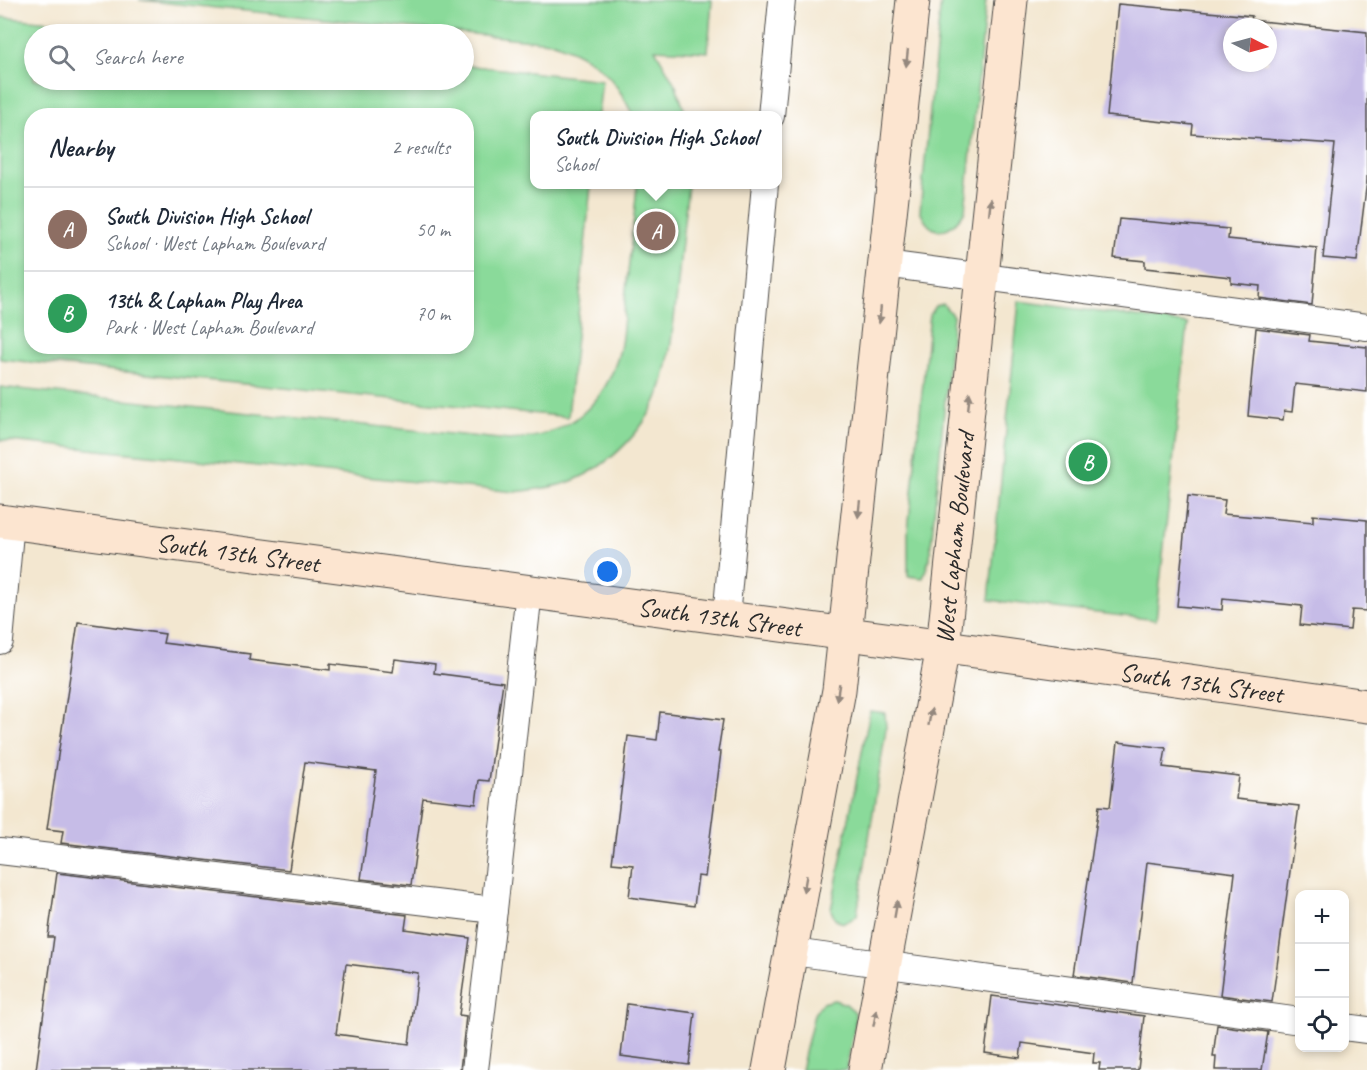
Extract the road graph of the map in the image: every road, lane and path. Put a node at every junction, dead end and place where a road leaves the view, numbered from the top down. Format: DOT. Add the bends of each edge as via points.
graph roads {
  1 [pos="782,0"];
  2 [pos="913,0"];
  3 [pos="1011,0"];
  4 [pos="771,111"];
  5 [pos="765,189"];
  6 [pos="885,264"];
  7 [pos="982,276"];
  8 [pos="1367,327"];
  9 [pos="6,521"];
  10 [pos="529,591"];
  11 [pos="726,618"];
  12 [pos="846,634"];
  13 [pos="0,641"];
  14 [pos="943,648"];
  15 [pos="1367,706"];
  16 [pos="0,851"];
  17 [pos="494,910"];
  18 [pos="793,952"];
  19 [pos="885,966"];
  20 [pos="1295,1020"];
  21 [pos="1349,1028"];
  22 [pos="1367,1030"];
  23 [pos="475,1070"];
  24 [pos="770,1070"];
  25 [pos="865,1070"];
  1 -- 4 [label="lane"];
  2 -- 6 [label="street, one-way"];
  7 -- 3 [label="street, West Lapham Boulevard, one-way"];
  5 -- 11 [label="lane"];
  6 -- 7 [label="lane"];
  6 -- 12 [label="street, one-way"];
  7 -- 8 [label="lane"];
  14 -- 7 [label="street, West Lapham Boulevard, one-way"];
  9 -- 10 [label="street, South 13th Street"];
  9 -- 13 [label="lane"];
  10 -- 11 [label="street, South 13th Street"];
  10 -- 17 [label="lane"];
  11 -- 12 [label="street, South 13th Street"];
  12 -- 14 [label="street, South 13th Street"];
  12 -- 18 [label="street, one-way"];
  14 -- 15 [label="street, South 13th Street"];
  19 -- 14 [label="street, West Lapham Boulevard, one-way"];
  16 -- 17 [label="lane"];
  17 -- 23 [label="lane"];
  18 -- 19 [label="lane"];
  18 -- 24 [label="street"];
  19 -- 20 [label="lane"];
  25 -- 19 [label="street, West Lapham Boulevard, one-way"];
  21 -- 22 [label="lane"];
}
